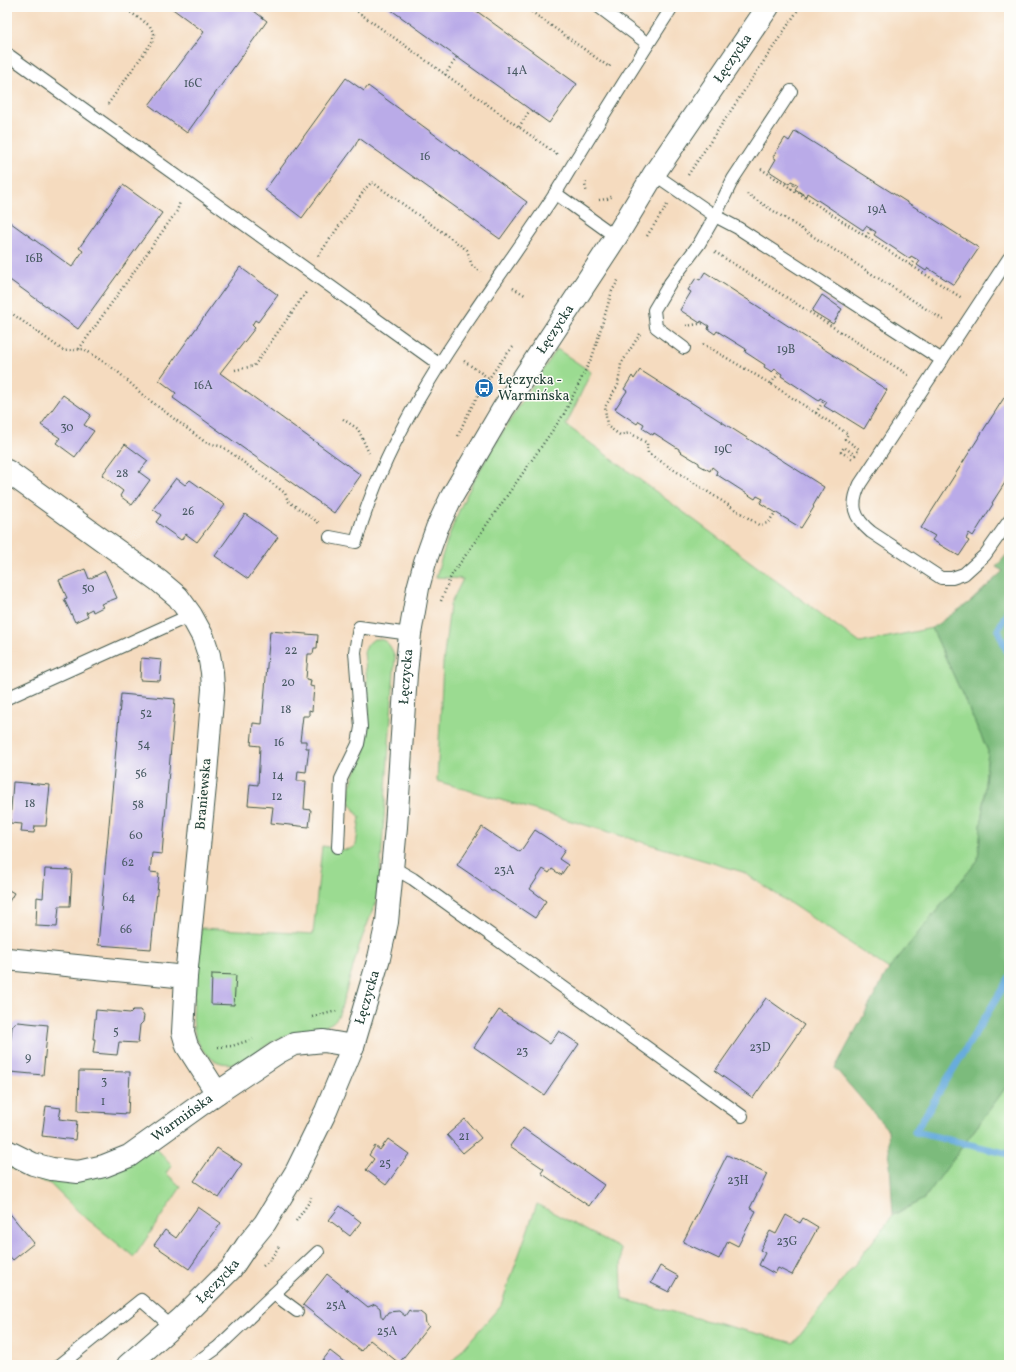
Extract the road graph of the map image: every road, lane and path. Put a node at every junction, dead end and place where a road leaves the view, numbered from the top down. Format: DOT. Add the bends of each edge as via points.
graph roads {
  1 [pos="123,7"];
  2 [pos="351,7"];
  3 [pos="524,7"];
  4 [pos="599,7"];
  5 [pos="672,7"];
  6 [pos="768,7"];
  7 [pos="800,7"];
  8 [pos="633,33"];
  9 [pos="648,44"];
  10 [pos="7,54"];
  11 [pos="457,57"];
  12 [pos="445,75"];
  13 [pos="791,91"];
  14 [pos="106,106"];
  15 [pos="530,110"];
  16 [pos="519,127"];
  17 [pos="564,159"];
  18 [pos="755,165"];
  19 [pos="654,174"];
  20 [pos="689,174"];
  21 [pos="586,180"];
  22 [pos="795,183"];
  23 [pos="791,189"];
  24 [pos="743,191"];
  25 [pos="555,193"];
  26 [pos="615,194"];
  27 [pos="591,198"];
  28 [pos="180,200"];
  29 [pos="598,201"];
  30 [pos="715,216"];
  31 [pos="871,229"];
  32 [pos="616,237"];
  33 [pos="866,237"];
  34 [pos="714,251"];
  35 [pos="317,258"];
  36 [pos="916,258"];
  37 [pos="1009,258"];
  38 [pos="911,266"];
  39 [pos="498,278"];
  40 [pos="309,288"];
  41 [pos="525,295"];
  42 [pos="964,300"];
  43 [pos="7,310"];
  44 [pos="705,323"];
  45 [pos="951,325"];
  46 [pos="682,327"];
  47 [pos="641,332"];
  48 [pos="702,344"];
  49 [pos="684,348"];
  50 [pos="78,349"];
  51 [pos="942,360"];
  52 [pos="440,365"];
  53 [pos="235,370"];
  54 [pos="779,372"];
  55 [pos="912,378"];
  56 [pos="771,384"];
  57 [pos="824,400"];
  58 [pos="816,413"];
  59 [pos="343,419"];
  60 [pos="371,457"];
  61 [pos="855,461"];
  62 [pos="7,471"];
  63 [pos="775,513"];
  64 [pos="1009,521"];
  65 [pos="321,525"];
  66 [pos="330,537"];
  67 [pos="191,615"];
  68 [pos="410,634"];
  69 [pos="7,698"];
  70 [pos="338,847"];
  71 [pos="392,867"];
  72 [pos="7,960"];
  73 [pos="186,977"];
  74 [pos="353,1046"];
  75 [pos="217,1093"];
  76 [pos="742,1116"];
  77 [pos="7,1151"];
  78 [pos="318,1252"];
  79 [pos="274,1294"];
  80 [pos="297,1311"];
  81 [pos="172,1327"];
  82 [pos="60,1365"];
  83 [pos="128,1365"];
  84 [pos="193,1365"];
  1 -- 14 [label="path" via="150,26 154,34 152,42"];
  2 -- 12 [label="path"];
  3 -- 8 [label="path" via="609,67"];
  4 -- 8 [label="lane"];
  5 -- 9 [label="lane"];
  6 -- 19 [label="main road, Łęczycka"];
  7 -- 20 [label="path"];
  8 -- 9 [label="lane"];
  9 -- 25 [label="lane"];
  10 -- 52 [label="lane"];
  11 -- 12 [label="path"];
  12 -- 16 [label="path"];
  13 -- 30 [label="lane" via="733,179"];
  15 -- 16 [label="path"];
  16 -- 17 [label="path"];
  18 -- 23 [label="path"];
  19 -- 30 [label="lane"];
  19 -- 32 [label="main road, Łęczycka"];
  21 -- 27 [label="path" via="587,193"];
  22 -- 23 [label="path"];
  23 -- 33 [label="path"];
  24 -- 45 [label="path"];
  25 -- 32 [label="lane"];
  25 -- 39 [label="lane"];
  26 -- 29 [label="path"];
  28 -- 50 [label="path" via="177,212"];
  30 -- 49 [label="lane" via="654,310 656,327"];
  30 -- 51 [label="lane" via="744,232"];
  31 -- 33 [label="path"];
  32 -- 68 [label="main road, Łęczycka" via="503,409 451,498 425,562"];
  33 -- 38 [label="path"];
  34 -- 55 [label="path"];
  35 -- 39 [label="path" via="372,182 467,250 472,266 487,276"];
  36 -- 38 [label="path"];
  37 -- 51 [label="lane"];
  38 -- 42 [label="path"];
  39 -- 41 [label="path"];
  39 -- 52 [label="lane"];
  40 -- 53 [label="path" via="254,366"];
  43 -- 50 [label="path" via="64,351"];
  44 -- 46 [label="path"];
  47 -- 63 [label="path" via="621,364 618,385 605,407 607,426 620,435 630,433 647,443 648,453 759,525 768,523"];
  48 -- 56 [label="path"];
  50 -- 65 [label="path" via="84,349 117,371 144,396 205,442 222,447 286,493 288,501"];
  51 -- 64 [label="lane" via="860,484 854,498 856,515 861,524 871,532 941,578 959,577 971,569 985,556"];
  52 -- 66 [label="lane" via="388,455 371,494 356,542"];
  54 -- 56 [label="path"];
  56 -- 58 [label="path"];
  57 -- 58 [label="path"];
  58 -- 61 [label="path" via="848,434 845,439 860,449 855,455 844,447 841,452"];
  59 -- 60 [label="path" via="358,430"];
  62 -- 67 [label="main road, Braniewska" via="159,581 178,597"];
  67 -- 69 [label="lane"];
  67 -- 73 [label="main road, Braniewska" via="209,655 213,690"];
  68 -- 70 [label="lane" via="359,628 355,652 361,727 358,744 341,779"];
  68 -- 71 [label="main road, Łęczycka"];
  71 -- 74 [label="main road, Łęczycka" via="387,922"];
  71 -- 76 [label="lane" via="419,883"];
  72 -- 73 [label="main road"];
  73 -- 75 [label="main road, Braniewska" via="183,1032 187,1046"];
  74 -- 75 [label="main road, Warmińska" via="324,1041 294,1044"];
  74 -- 81 [label="main road, Łęczycka" via="296,1172 265,1223 231,1269"];
  75 -- 77 [label="main road, Warmińska" via="129,1156 104,1166 78,1172 52,1169 33,1164"];
  78 -- 79 [label="lane"];
  79 -- 80 [label="lane"];
  79 -- 84 [label="lane" via="217,1348"];
  81 -- 82 [label="lane" via="141,1300"];
  81 -- 83 [label="main road, Łęczycka"];
}
